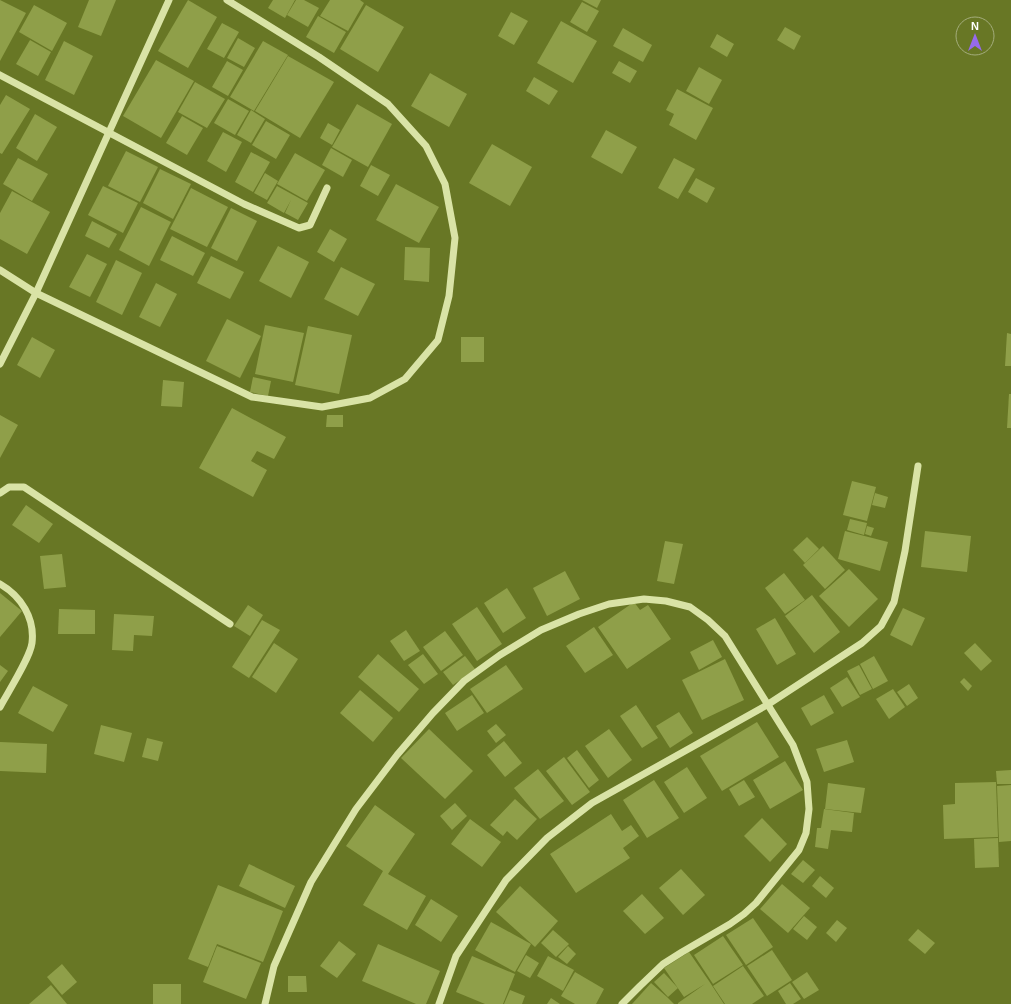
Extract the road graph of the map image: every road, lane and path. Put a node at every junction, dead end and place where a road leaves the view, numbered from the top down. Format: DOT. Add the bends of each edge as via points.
graph roads {
  1 [pos="169,0"];
  2 [pos="227,0"];
  3 [pos="0,75"];
  4 [pos="109,133"];
  5 [pos="327,188"];
  6 [pos="0,270"];
  7 [pos="36,293"];
  8 [pos="0,364"];
  9 [pos="918,466"];
  10 [pos="0,494"];
  11 [pos="0,584"];
  12 [pos="230,624"];
  13 [pos="767,705"];
  14 [pos="0,707"];
  15 [pos="264,1004"];
  16 [pos="439,1004"];
  17 [pos="622,1004"];
  1 -- 4 [label="street"];
  2 -- 7 [label="street" via="319,56 388,104 426,146 445,184 455,238 449,296 438,340 405,379 370,398 322,407 252,397"];
  3 -- 4 [label="street"];
  4 -- 5 [label="street" via="244,204 299,228 310,226"];
  4 -- 7 [label="street"];
  6 -- 7 [label="street"];
  7 -- 8 [label="street"];
  9 -- 13 [label="street" via="906,551 894,602 880,626 862,643"];
  10 -- 12 [label="street" via="9,487 24,487"];
  11 -- 14 [label="street" via="15,595 26,608 32,644"];
  13 -- 15 [label="street" via="725,636 690,607 666,601 644,599 609,604 541,630 500,654 464,681 432,713 356,809 311,882 274,966"];
  13 -- 16 [label="street" via="592,803 547,838 506,880 456,956"];
  13 -- 17 [label="street" via="792,745 807,782 809,809 806,833 799,850 744,914 663,964"];
}
